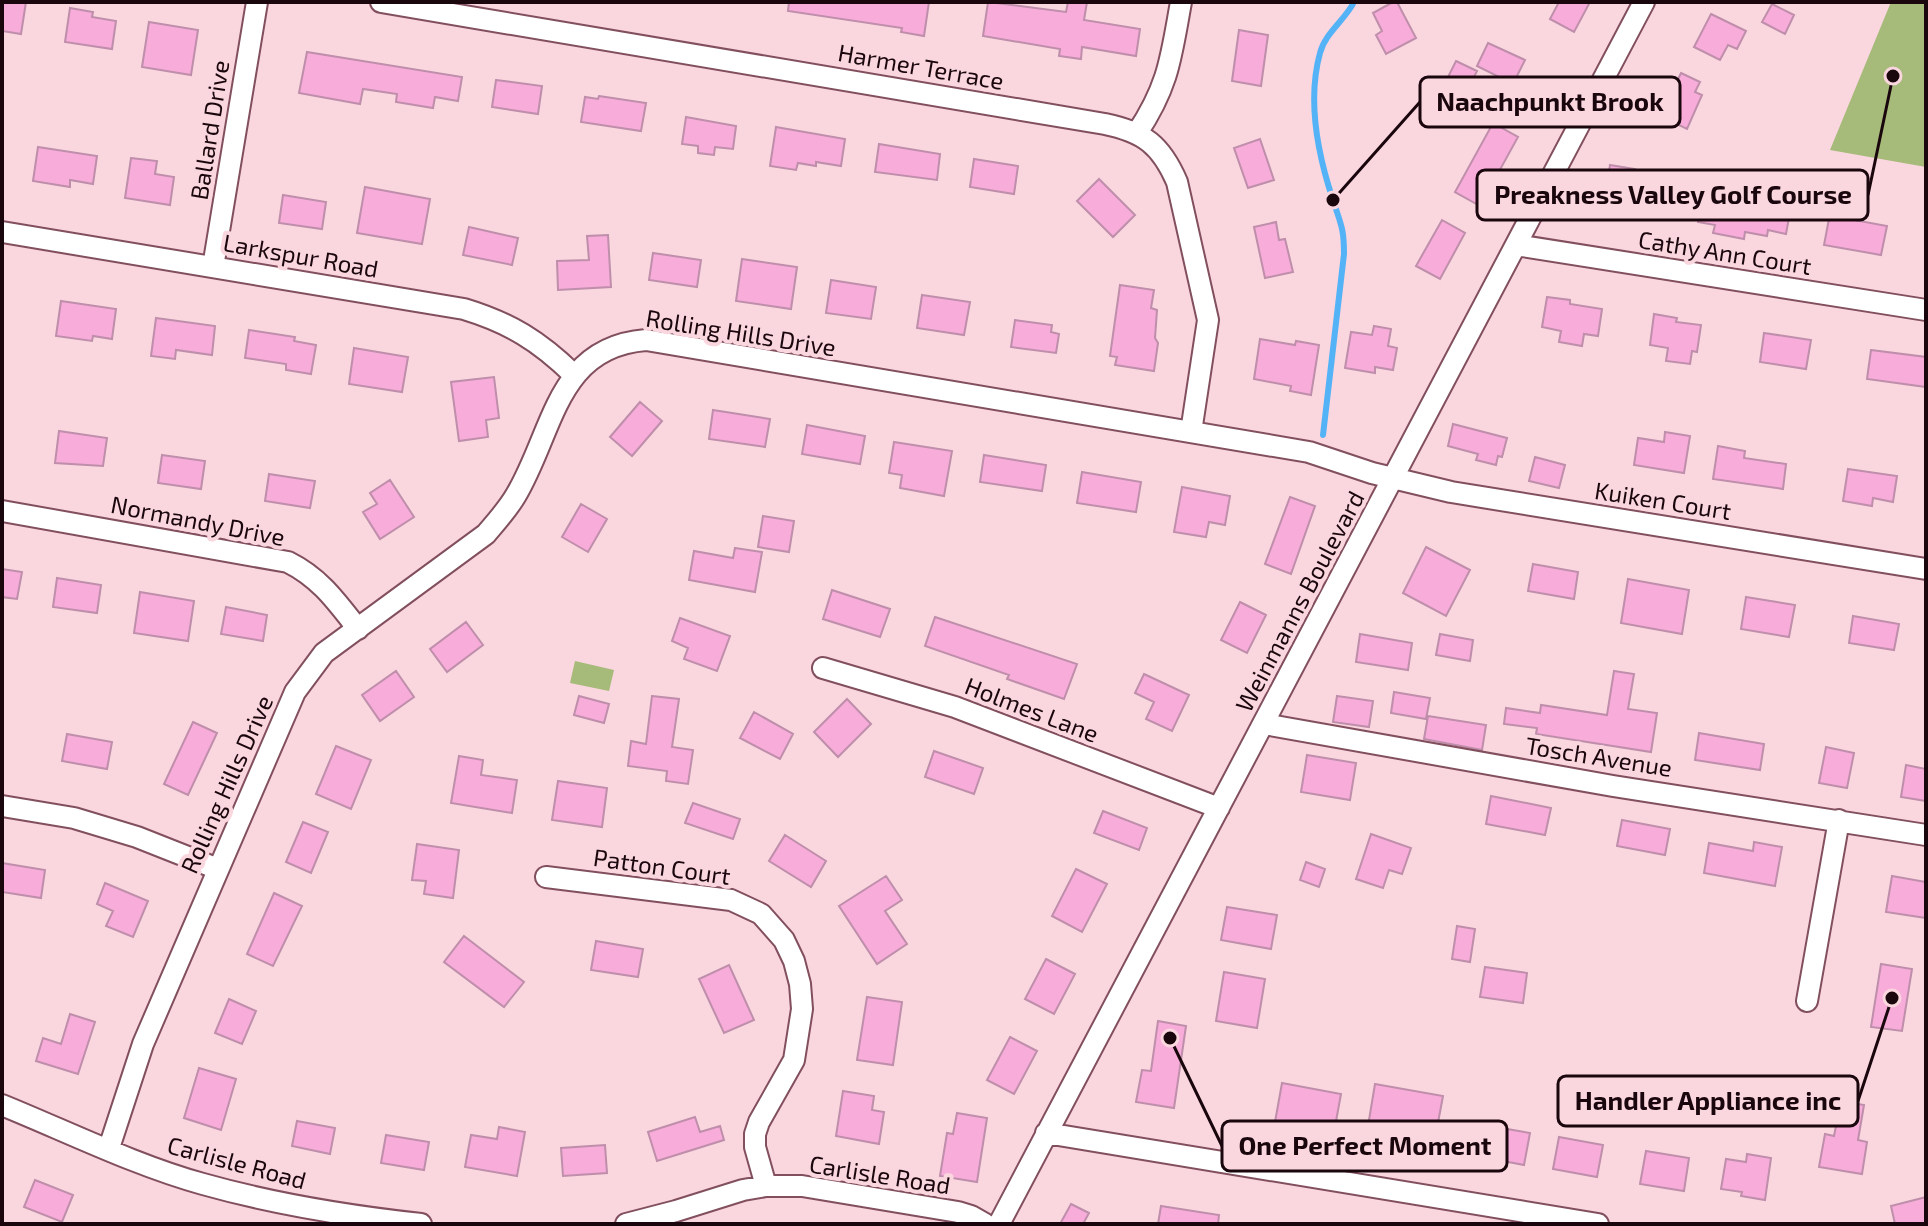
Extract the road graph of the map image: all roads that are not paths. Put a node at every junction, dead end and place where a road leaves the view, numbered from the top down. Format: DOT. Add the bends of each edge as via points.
graph roads {
  1 [pos="257,2"];
  2 [pos="381,2"];
  3 [pos="1181,2"];
  4 [pos="1644,2"];
  5 [pos="454,8"];
  6 [pos="1137,133"];
  7 [pos="2,232"];
  8 [pos="1516,245"];
  9 [pos="213,267"];
  10 [pos="1926,310"];
  11 [pos="573,374"];
  12 [pos="1191,432"];
  13 [pos="1393,479"];
  14 [pos="2,511"];
  15 [pos="1926,569"];
  16 [pos="358,629"];
  17 [pos="823,668"];
  18 [pos="1264,724"];
  19 [pos="2,806"];
  20 [pos="1219,808"];
  21 [pos="1839,820"];
  22 [pos="1926,835"];
  23 [pos="218,869"];
  24 [pos="546,877"];
  25 [pos="1807,1001"];
  26 [pos="2,1105"];
  27 [pos="1046,1133"];
  28 [pos="109,1148"];
  29 [pos="766,1186"];
  30 [pos="421,1224"];
  31 [pos="626,1224"];
  32 [pos="985,1224"];
  33 [pos="999,1224"];
  34 [pos="1598,1224"];
  1 -- 9 [label="street, Ballard Drive"];
  2 -- 5 [label="street, Harmer Terrace"];
  3 -- 6 [label="street" via="1165,84"];
  4 -- 8 [label="street, Weinmanns Boulevard"];
  5 -- 6 [label="street, Harmer Terrace"];
  6 -- 12 [label="street, Harmer Terrace" via="1157,148 1177,182 1205,301 1207,339"];
  7 -- 9 [label="street, Larkspur Road"];
  8 -- 10 [label="street, Cathy Ann Court"];
  8 -- 13 [label="street, Weinmanns Boulevard"];
  9 -- 11 [label="street, Larkspur Road" via="464,309 523,332"];
  11 -- 12 [label="street, Rolling Hills Drive" via="608,348 646,340"];
  11 -- 16 [label="street, Rolling Hills Drive" via="503,515 467,549"];
  12 -- 13 [label="street, Rolling Hills Drive" via="1309,452"];
  13 -- 15 [label="street, Kuiken Court"];
  13 -- 18 [label="street, Weinmanns Boulevard"];
  14 -- 16 [label="street, Normandy Drive" via="288,562 325,587"];
  16 -- 23 [label="street, Rolling Hills Drive" via="324,653 295,692"];
  17 -- 20 [label="street, Holmes Lane" via="955,707"];
  18 -- 20 [label="street, Weinmanns Boulevard"];
  18 -- 21 [label="street, Tosch Avenue"];
  19 -- 23 [label="street" via="74,818"];
  20 -- 27 [label="street, Weinmanns Boulevard"];
  21 -- 22 [label="street, Tosch Avenue"];
  21 -- 25 [label="street"];
  23 -- 28 [label="street, Rolling Hills Drive" via="143,1044"];
  24 -- 29 [label="street, Patton Court" via="731,900 761,914 784,940 797,973 802,1009 794,1060 755,1134"];
  26 -- 28 [label="street, Carlisle Road"];
  27 -- 33 [label="street, Weinmanns Boulevard"];
  27 -- 34 [label="street"];
  28 -- 30 [label="street, Carlisle Road" via="202,1184 317,1210"];
  29 -- 31 [label="street, Carlisle Road"];
  29 -- 32 [label="street, Carlisle Road" via="802,1186 958,1212"];
}
